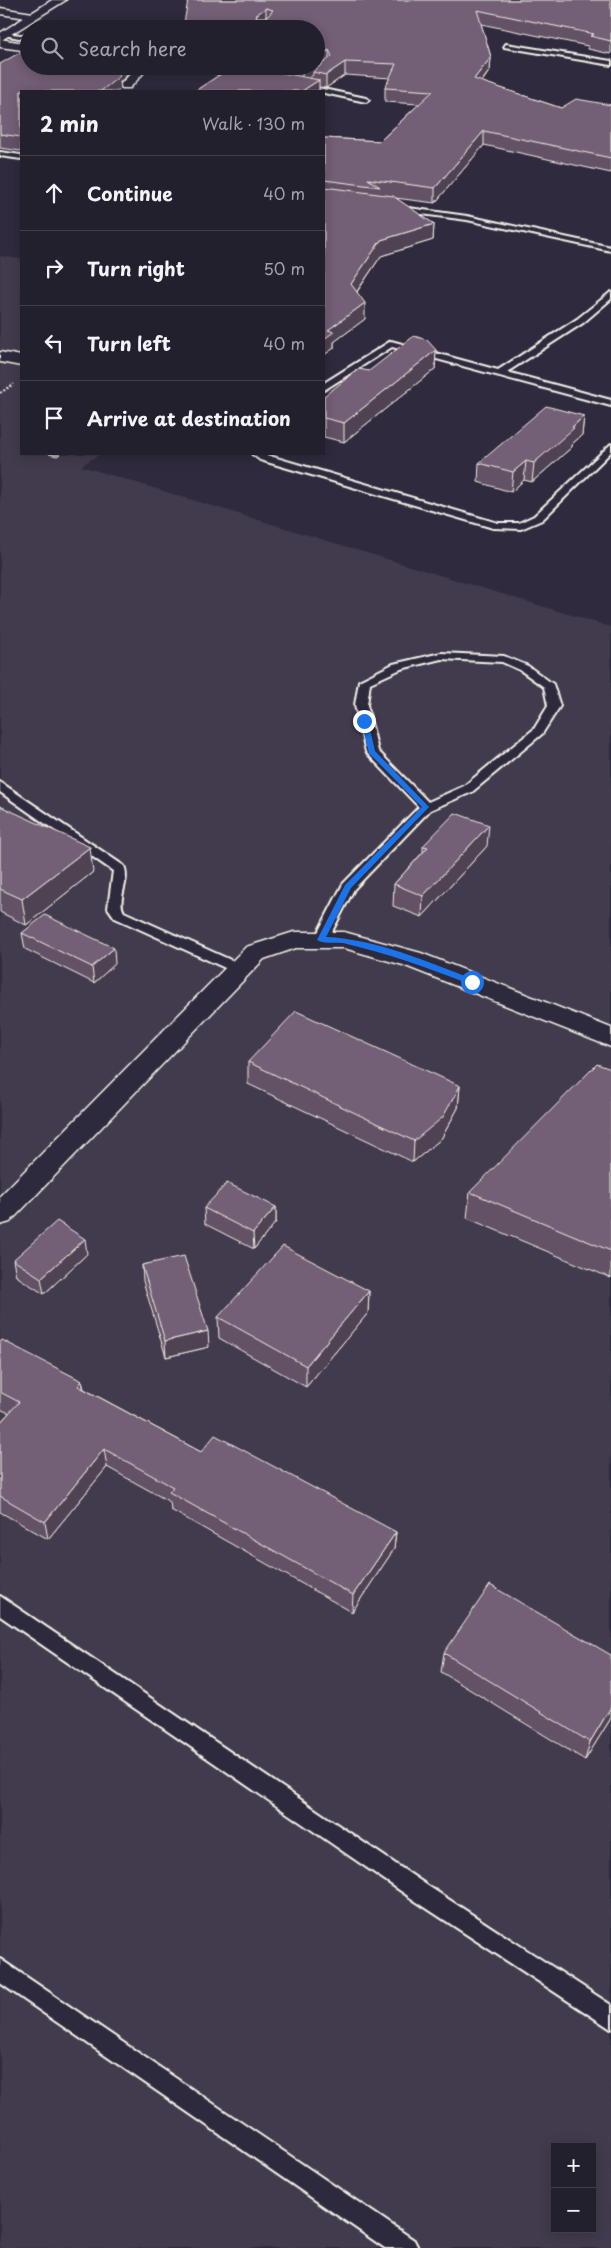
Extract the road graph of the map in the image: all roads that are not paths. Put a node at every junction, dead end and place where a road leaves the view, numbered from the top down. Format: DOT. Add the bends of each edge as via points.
graph roads {
  1 [pos="60,0"];
  2 [pos="0,11"];
  3 [pos="33,16"];
  4 [pos="27,20"];
  5 [pos="20,25"];
  6 [pos="2,38"];
  7 [pos="20,38"];
  8 [pos="20,45"];
  9 [pos="506,46"];
  10 [pos="611,63"];
  11 [pos="135,75"];
  12 [pos="234,75"];
  13 [pos="250,78"];
  14 [pos="287,84"];
  15 [pos="126,85"];
  16 [pos="366,100"];
  17 [pos="0,154"];
  18 [pos="20,157"];
  19 [pos="390,207"];
  20 [pos="611,249"];
  21 [pos="611,295"];
  22 [pos="0,358"];
  23 [pos="20,361"];
  24 [pos="500,373"];
  25 [pos="325,386"];
  26 [pos="611,403"];
  27 [pos="611,447"];
  28 [pos="258,455"];
  29 [pos="0,786"];
  30 [pos="426,807"];
  31 [pos="321,940"];
  32 [pos="239,969"];
  33 [pos="611,1038"];
  34 [pos="0,1214"];
  35 [pos="0,1605"];
  36 [pos="0,1970"];
  37 [pos="611,2018"];
  38 [pos="406,2248"];
  1 -- 3 [label="street"];
  2 -- 3 [label="street"];
  3 -- 4 [label="street"];
  5 -- 6 [label="street"];
  6 -- 7 [label="lane"];
  6 -- 8 [label="street"];
  9 -- 10 [label="lane"];
  11 -- 15 [label="street"];
  12 -- 13 [label="lane"];
  14 -- 16 [label="lane" via="308,85"];
  17 -- 18 [label="lane"];
  19 -- 20 [label="lane" via="467,218"];
  21 -- 24 [label="lane" via="580,321"];
  22 -- 23 [label="street"];
  24 -- 25 [label="lane" via="391,344"];
  24 -- 26 [label="lane"];
  27 -- 28 [label="lane" via="538,518 521,526 497,526"];
  29 -- 32 [label="lane" via="119,869 121,881 115,908 126,920"];
  30 -- 30 [label="lane" via="372,752 361,705 365,681 397,666 441,656 504,659 524,668 549,686 554,706 538,731 468,789"];
  30 -- 31 [label="lane" via="348,887"];
  31 -- 32 [label="street" via="294,940 255,953"];
  31 -- 33 [label="street" via="344,940 412,959"];
  32 -- 34 [label="street"];
  35 -- 37 [label="lane" via="421,1893"];
  36 -- 38 [label="lane"];
}
